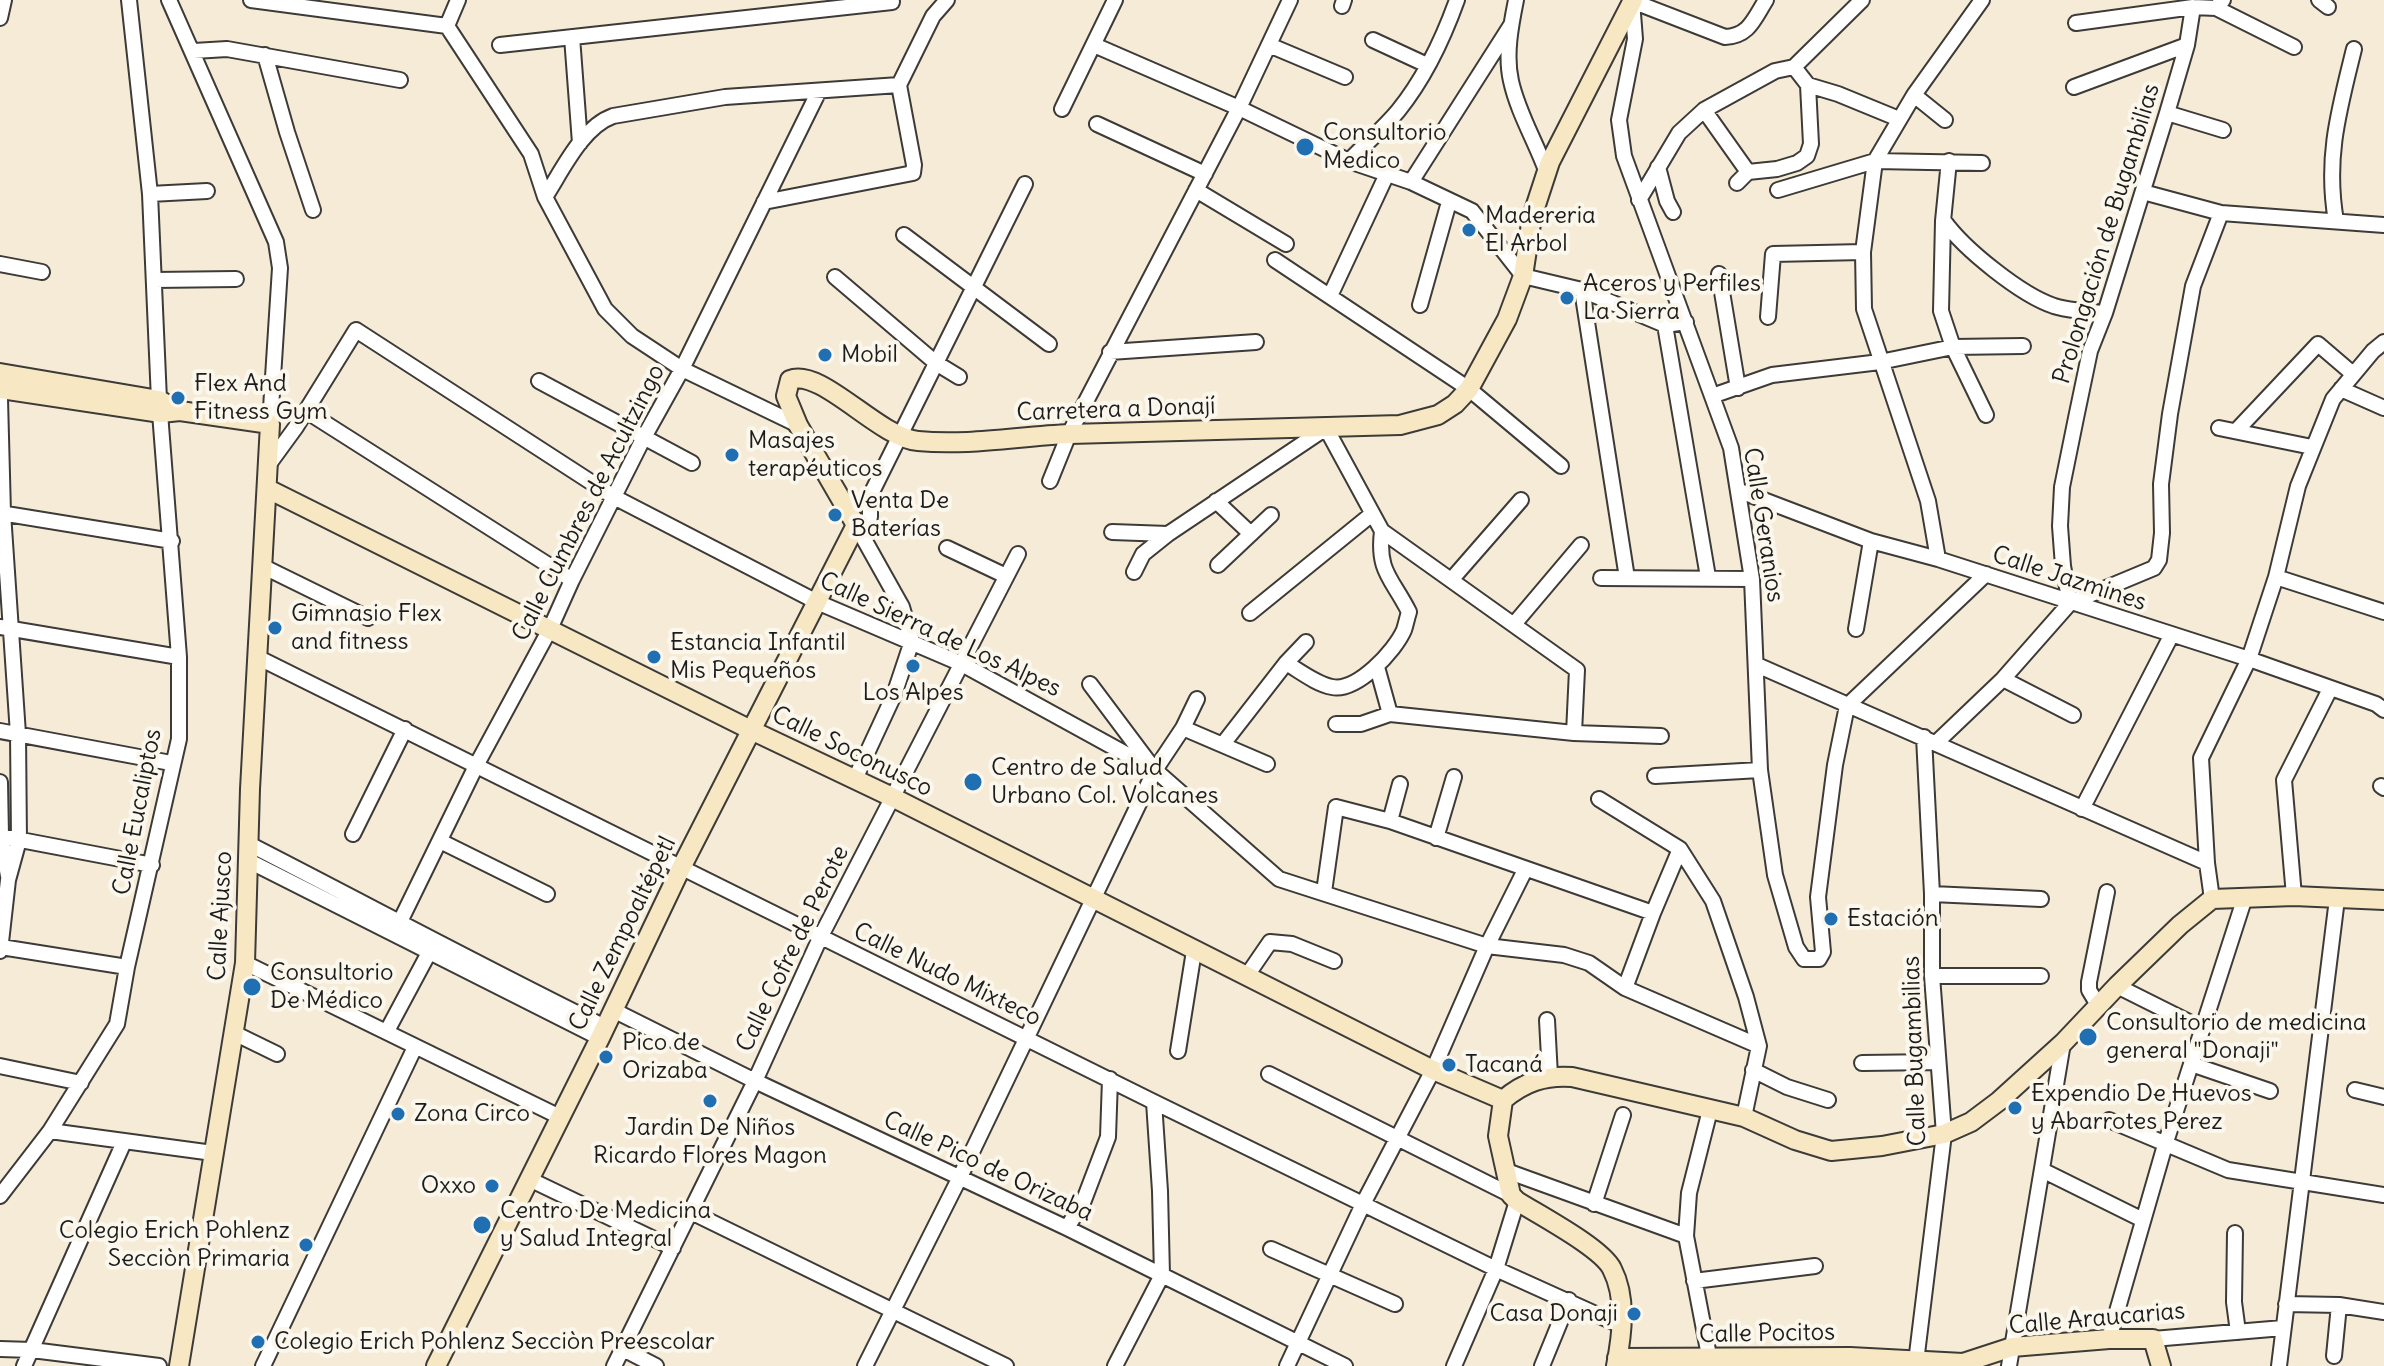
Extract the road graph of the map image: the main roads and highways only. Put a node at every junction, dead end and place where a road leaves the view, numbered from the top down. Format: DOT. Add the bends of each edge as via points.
graph roads {
  1 [pos="1632,0"];
  2 [pos="0,373"];
  3 [pos="0,389"];
  4 [pos="160,406"];
  5 [pos="268,489"];
  6 [pos="863,521"];
  7 [pos="753,731"];
  8 [pos="2384,900"];
  9 [pos="1503,1100"];
  10 [pos="1616,1362"];
  11 [pos="1710,1362"];
  12 [pos="1916,1362"];
  13 [pos="179,1366"];
  14 [pos="436,1366"];
  15 [pos="2161,1366"];
  1 -- 6 [label="main road, Carretera a Donají" via="1547,173 1532,217 1523,276 1507,319 1469,389 1455,404 1438,415 1400,425 913,441 876,424 817,382 790,380 786,396 798,425"];
  2 -- 4 [label="main road"];
  3 -- 4 [label="main road"];
  4 -- 5 [label="main road, Calle Ajusco" via="270,424"];
  5 -- 7 [label="main road, Calle Soconusco"];
  5 -- 13 [label="main road, Calle Ajusco" via="245,963"];
  6 -- 7 [label="main road, Calle Zempoaltépetl"];
  7 -- 9 [label="main road, Calle Soconusco"];
  7 -- 14 [label="main road, Calle Zempoaltépetl"];
  8 -- 9 [label="main road" via="2212,899 1999,1101 1944,1134 1831,1151 1744,1117 1572,1077 1550,1076 1518,1087"];
  9 -- 10 [label="main road" via="1498,1136 1514,1198 1612,1266 1622,1326"];
  10 -- 11 [label="main road, Calle Pocitos"];
  11 -- 12 [label="main road, Calle Pocitos" via="1850,1357"];
  12 -- 15 [label="main road, Calle Araucarias" via="1963,1363 2012,1347 2153,1339"];
}
